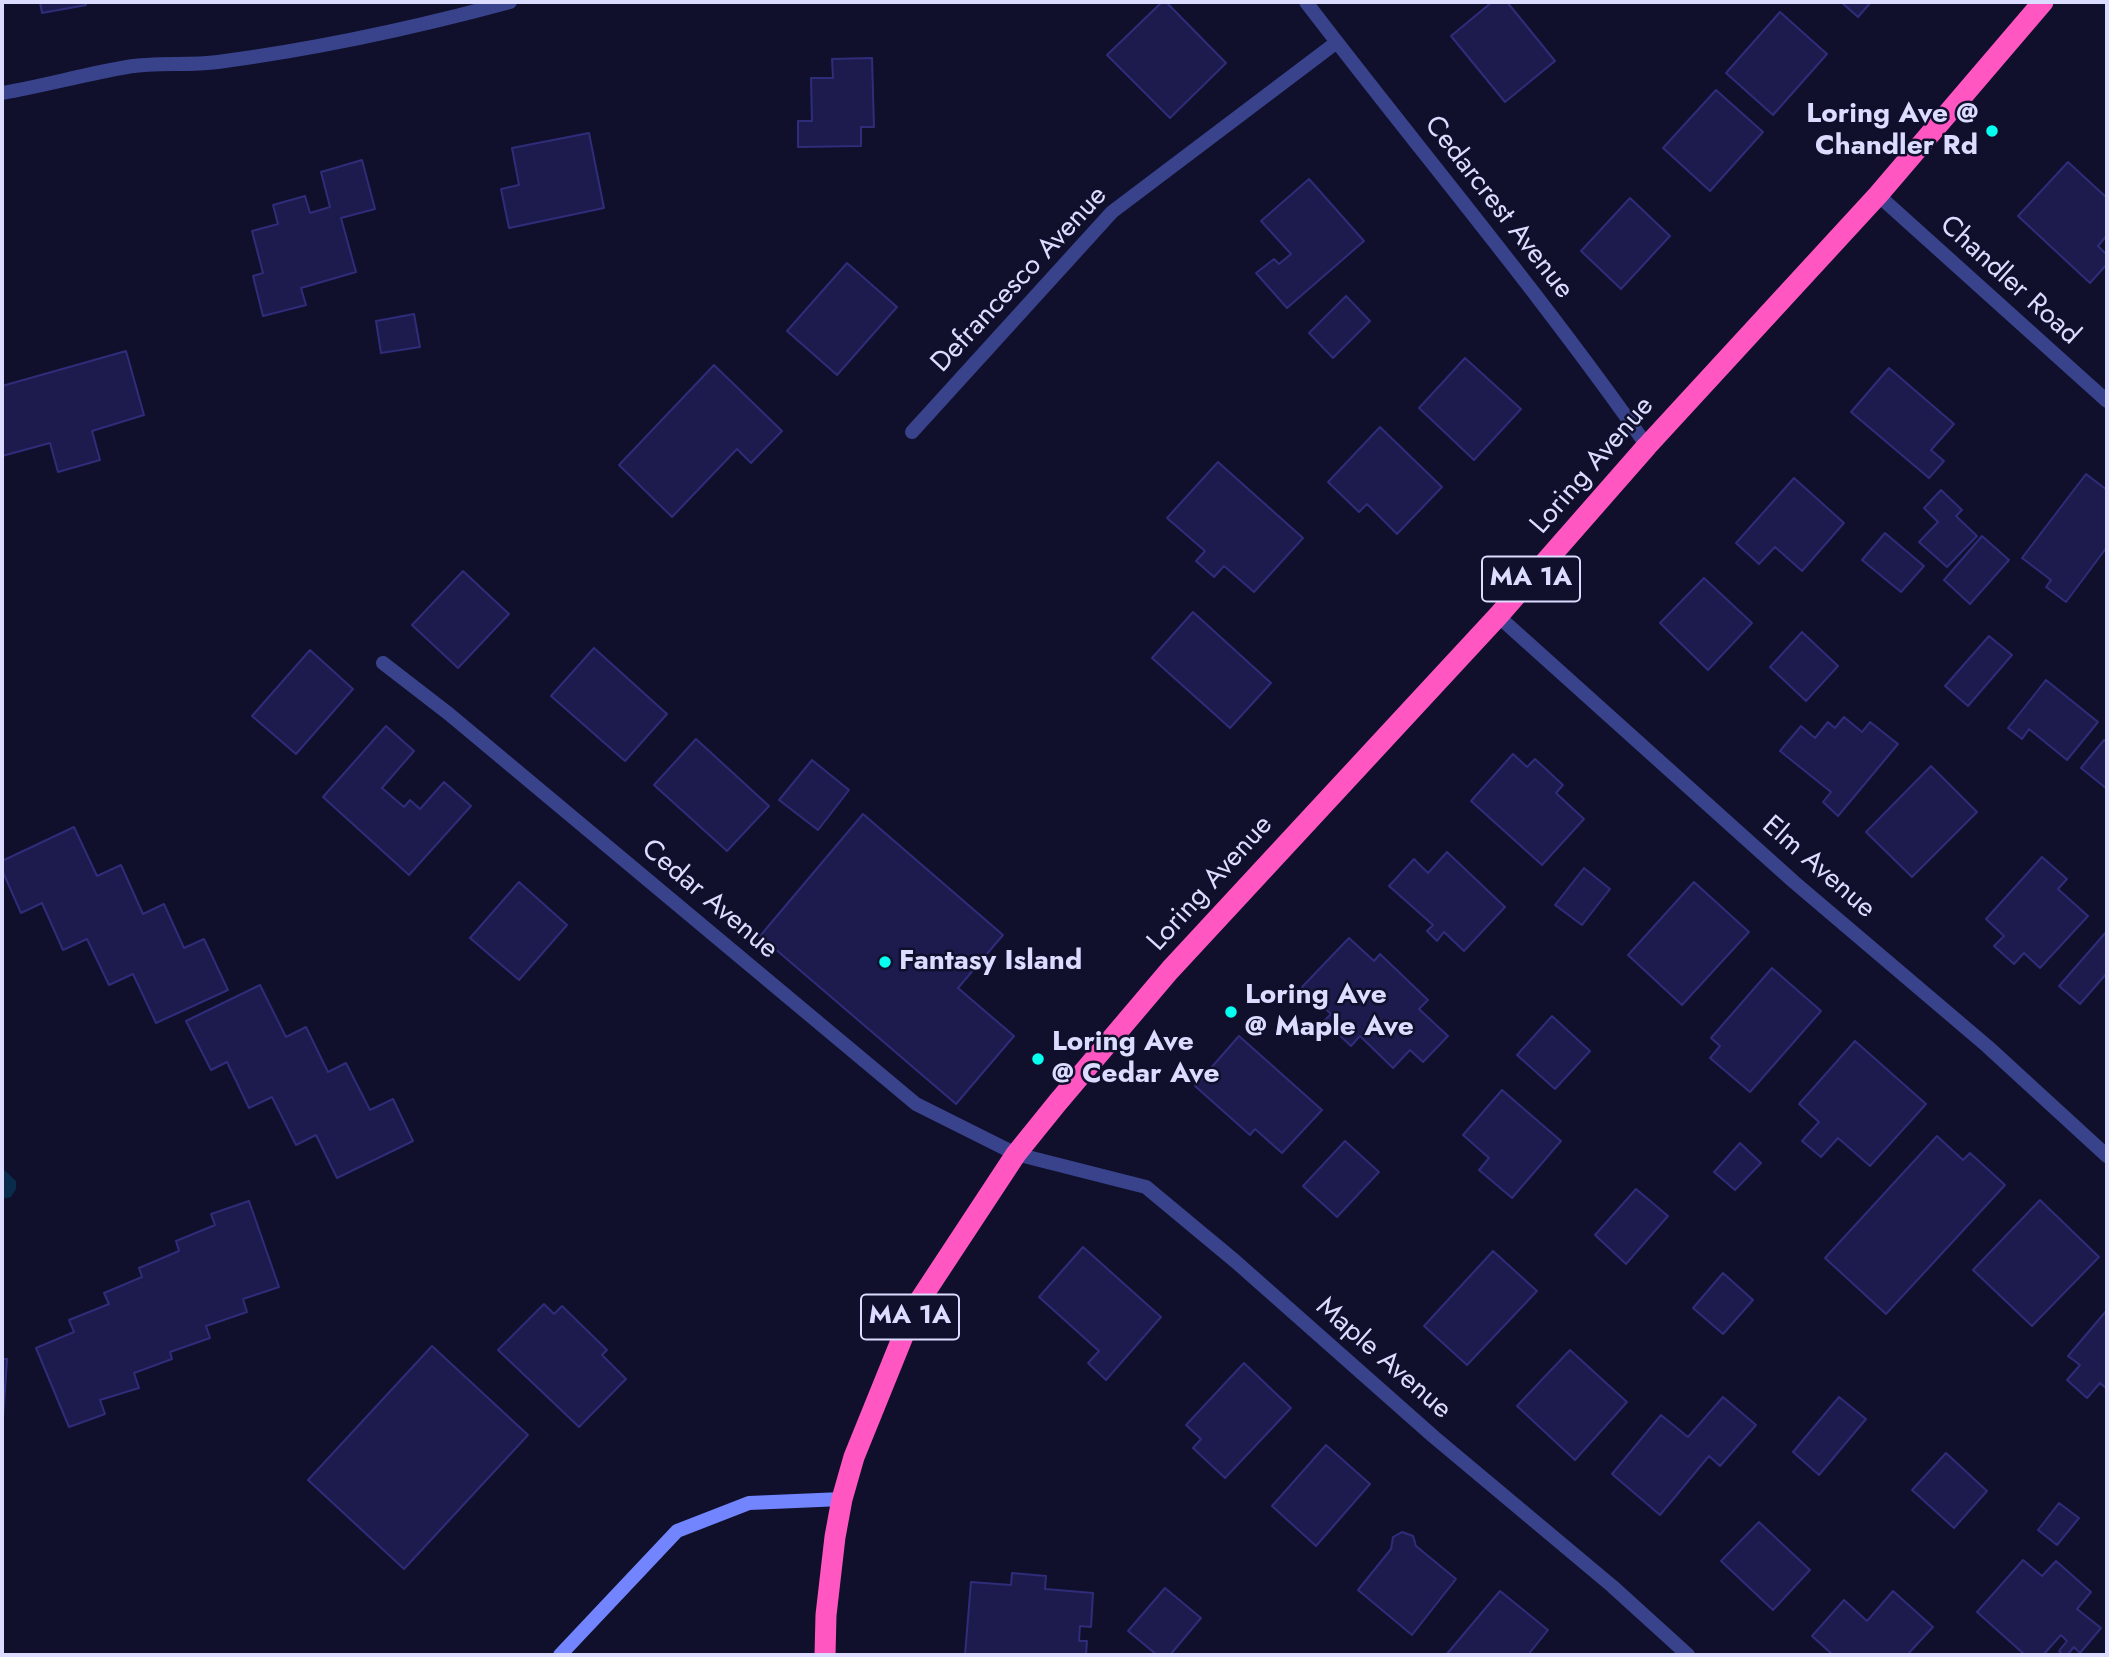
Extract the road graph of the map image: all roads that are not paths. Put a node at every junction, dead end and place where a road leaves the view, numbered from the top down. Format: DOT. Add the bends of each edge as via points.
graph roads {
  1 [pos="510,2"];
  2 [pos="1306,2"];
  3 [pos="2043,2"];
  4 [pos="1337,42"];
  5 [pos="2,93"];
  6 [pos="1878,195"];
  7 [pos="2107,401"];
  8 [pos="912,432"];
  9 [pos="1647,446"];
  10 [pos="1498,616"];
  11 [pos="383,663"];
  12 [pos="1016,1154"];
  13 [pos="2107,1156"];
  14 [pos="842,1499"];
  15 [pos="560,1655"];
  16 [pos="825,1655"];
  17 [pos="1688,1655"];
  1 -- 5 [label="street" via="299,49 216,62 128,67"];
  2 -- 4 [label="street, Cedarcrest Avenue"];
  3 -- 6 [label="highway, Loring Avenue / MA 1A"];
  4 -- 8 [label="street, Defrancesco Avenue" via="1112,212"];
  4 -- 9 [label="street, Cedarcrest Avenue" via="1594,370"];
  6 -- 7 [label="street, Chandler Road"];
  6 -- 9 [label="highway, Loring Avenue / MA 1A"];
  9 -- 10 [label="highway, Loring Avenue / MA 1A"];
  10 -- 12 [label="highway, Loring Avenue / MA 1A" via="1179,960"];
  10 -- 13 [label="street, Elm Avenue"];
  11 -- 12 [label="street, Cedar Avenue" via="916,1104"];
  12 -- 14 [label="highway, MA 1A" via="914,1309 854,1457"];
  12 -- 17 [label="street, Maple Avenue" via="1146,1187"];
  14 -- 15 [label="main road" via="749,1503 677,1531"];
  14 -- 16 [label="highway, MA 1A"];
}
